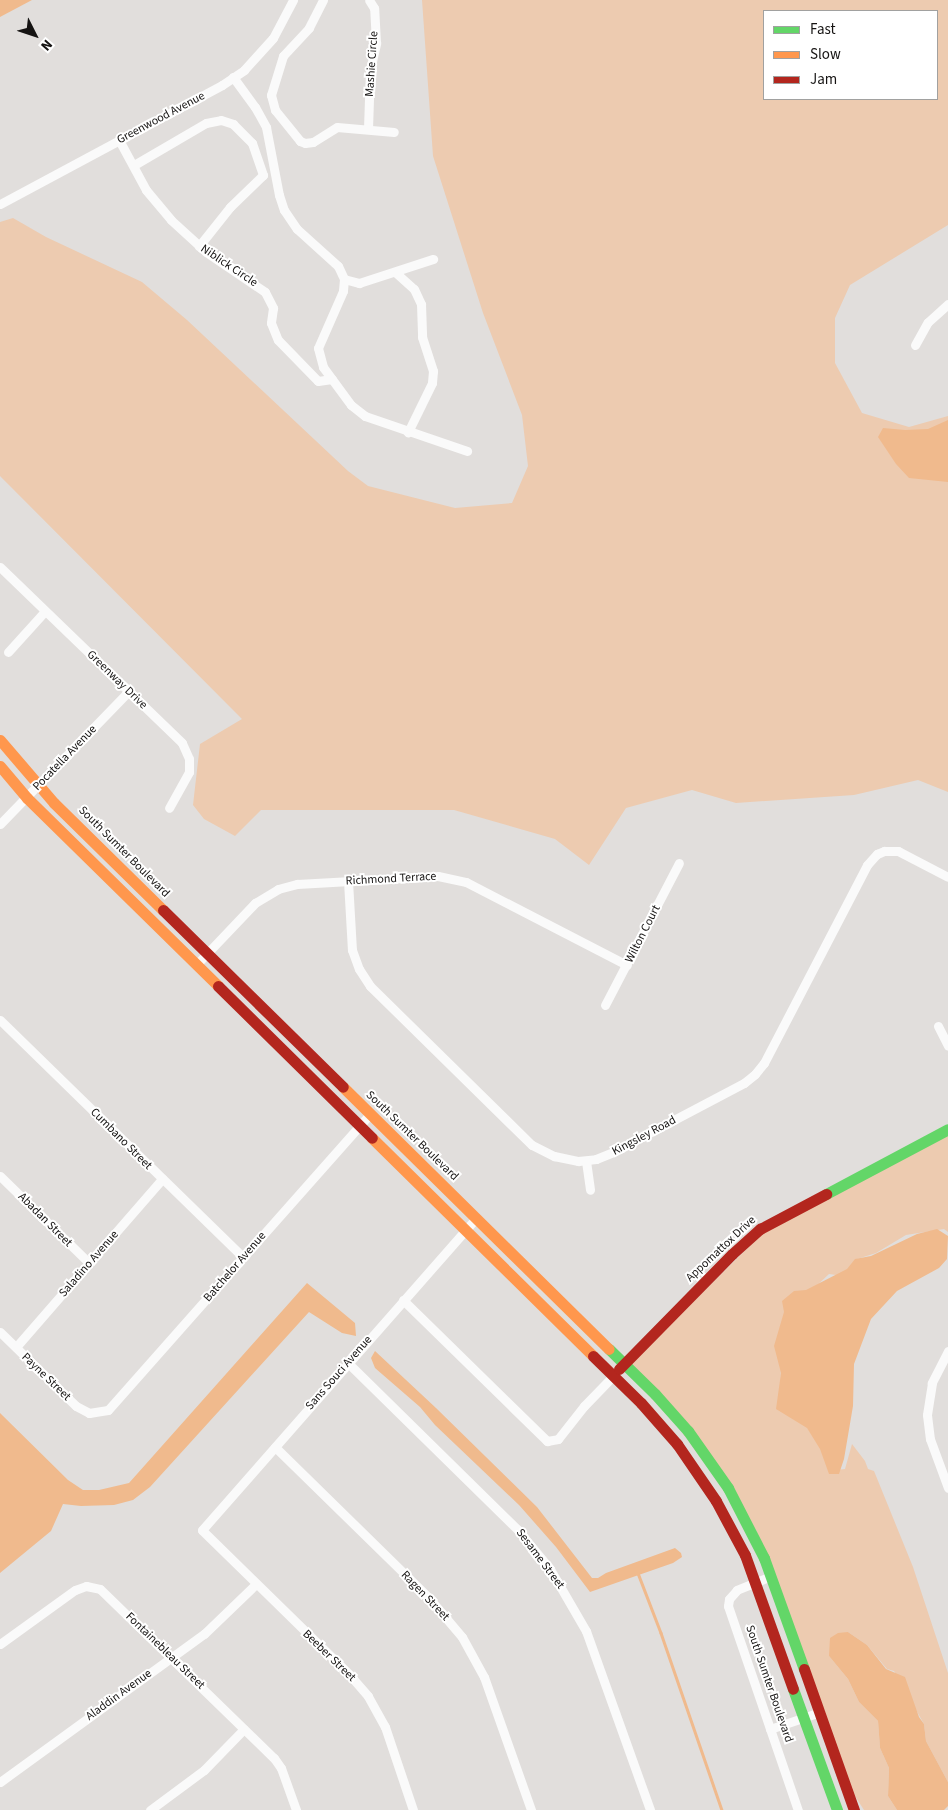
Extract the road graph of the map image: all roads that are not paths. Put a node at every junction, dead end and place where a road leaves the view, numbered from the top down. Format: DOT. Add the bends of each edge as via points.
graph roads {
  1 [pos="293,0"];
  2 [pos="323,0"];
  3 [pos="369,0"];
  4 [pos="234,77"];
  5 [pos="281,119"];
  6 [pos="266,127"];
  7 [pos="368,129"];
  8 [pos="394,132"];
  9 [pos="119,140"];
  10 [pos="271,144"];
  11 [pos="255,151"];
  12 [pos="134,165"];
  13 [pos="0,204"];
  14 [pos="199,246"];
  15 [pos="433,259"];
  16 [pos="395,272"];
  17 [pos="344,279"];
  18 [pos="948,304"];
  19 [pos="915,345"];
  20 [pos="332,379"];
  21 [pos="408,432"];
  22 [pos="467,451"];
  23 [pos="0,567"];
  24 [pos="45,610"];
  25 [pos="8,652"];
  26 [pos="129,691"];
  27 [pos="0,740"];
  28 [pos="0,766"];
  29 [pos="38,786"];
  30 [pos="26,798"];
  31 [pos="169,808"];
  32 [pos="0,824"];
  33 [pos="679,863"];
  34 [pos="948,877"];
  35 [pos="348,881"];
  36 [pos="207,953"];
  37 [pos="196,965"];
  38 [pos="627,965"];
  39 [pos="605,1005"];
  40 [pos="0,1020"];
  41 [pos="938,1026"];
  42 [pos="948,1046"];
  43 [pos="370,1114"];
  44 [pos="359,1126"];
  45 [pos="948,1129"];
  46 [pos="586,1161"];
  47 [pos="0,1176"];
  48 [pos="162,1179"];
  49 [pos="590,1190"];
  50 [pos="476,1218"];
  51 [pos="466,1230"];
  52 [pos="243,1257"];
  53 [pos="89,1263"];
  54 [pos="403,1300"];
  55 [pos="0,1332"];
  56 [pos="16,1348"];
  57 [pos="948,1351"];
  58 [pos="348,1362"];
  59 [pos="624,1364"];
  60 [pos="613,1376"];
  61 [pos="96,1413"];
  62 [pos="275,1447"];
  63 [pos="948,1488"];
  64 [pos="202,1530"];
  65 [pos="771,1576"];
  66 [pos="757,1582"];
  67 [pos="256,1584"];
  68 [pos="0,1644"];
  69 [pos="172,1658"];
  70 [pos="820,1712"];
  71 [pos="804,1717"];
  72 [pos="244,1729"];
  73 [pos="770,1729"];
  74 [pos="0,1782"];
  75 [pos="161,1807"];
  76 [pos="150,1810"];
  77 [pos="296,1810"];
  78 [pos="413,1810"];
  79 [pos="531,1810"];
  80 [pos="650,1810"];
  81 [pos="798,1810"];
  82 [pos="837,1810"];
  83 [pos="854,1810"];
  1 -- 4 [label="street, Greenwood Avenue" via="270,43"];
  2 -- 5 [label="street" via="309,28 281,62 270,95"];
  3 -- 7 [label="street, Mashie Circle" via="374,8 376,43 370,70"];
  4 -- 6 [label="street"];
  4 -- 9 [label="street, Greenwood Avenue"];
  5 -- 6 [label="street"];
  5 -- 7 [label="street" via="305,143 313,142 337,127"];
  6 -- 10 [label="street"];
  7 -- 8 [label="street"];
  9 -- 12 [label="street, Niblick Circle"];
  9 -- 13 [label="street, Greenwood Avenue"];
  10 -- 11 [label="street"];
  10 -- 17 [label="street" via="284,210 301,233 338,266"];
  11 -- 12 [label="street" via="252,143 234,124 221,120 206,123"];
  11 -- 14 [label="street" via="263,175 230,207"];
  12 -- 14 [label="street, Niblick Circle" via="146,190"];
  14 -- 20 [label="street, Niblick Circle" via="265,292 273,308 271,323 278,340 318,382"];
  15 -- 16 [label="street"];
  16 -- 17 [label="street" via="359,283"];
  16 -- 21 [label="street" via="414,289 421,304 422,337 433,371 432,383"];
  17 -- 20 [label="street" via="343,291 318,348 321,364"];
  18 -- 19 [label="street" via="928,322"];
  20 -- 21 [label="street" via="351,405 365,416"];
  21 -- 22 [label="street"];
  23 -- 24 [label="street, Greenway Drive"];
  24 -- 25 [label="street"];
  24 -- 26 [label="street, Greenway Drive"];
  26 -- 29 [label="street, Pocatella Avenue"];
  26 -- 31 [label="street, Greenway Drive" via="186,750 189,763 187,778"];
  27 -- 29 [label="main road, South Sumter Boulevard"];
  28 -- 30 [label="main road, South Sumter Boulevard"];
  29 -- 30 [label="street, Pocatella Avenue"];
  29 -- 36 [label="main road, South Sumter Boulevard"];
  30 -- 32 [label="street, Pocatella Avenue"];
  30 -- 37 [label="main road, South Sumter Boulevard"];
  33 -- 38 [label="street, Wilton Court"];
  34 -- 46 [label="street, Kingsley Road" via="898,851 877,854 867,865 764,1063 755,1074 744,1083 613,1152"];
  35 -- 36 [label="street, Richmond Terrace" via="298,884 272,892 255,903"];
  35 -- 38 [label="street, Richmond Terrace" via="456,878"];
  35 -- 46 [label="street, Kingsley Road" via="352,950 370,986 532,1145 554,1156"];
  36 -- 37 [label="street, Richmond Terrace"];
  36 -- 43 [label="main road, South Sumter Boulevard"];
  37 -- 44 [label="main road, South Sumter Boulevard"];
  38 -- 39 [label="street, Wilton Court"];
  40 -- 48 [label="street, Cumbano Street"];
  41 -- 42 [label="street"];
  43 -- 44 [label="street, Batchelor Avenue"];
  43 -- 50 [label="main road, South Sumter Boulevard"];
  44 -- 51 [label="main road, South Sumter Boulevard"];
  44 -- 52 [label="street, Batchelor Avenue"];
  45 -- 59 [label="main road, Appomattox Drive" via="760,1229"];
  46 -- 49 [label="street"];
  47 -- 53 [label="street, Abadan Street"];
  48 -- 52 [label="street, Cumbano Street"];
  48 -- 53 [label="street, Saladino Avenue"];
  50 -- 51 [label="street, Sans Souci Avenue"];
  50 -- 59 [label="main road, South Sumter Boulevard"];
  51 -- 54 [label="street, Sans Souci Avenue"];
  51 -- 60 [label="main road, South Sumter Boulevard"];
  52 -- 61 [label="street, Batchelor Avenue" via="114,1406"];
  53 -- 56 [label="street, Saladino Avenue"];
  54 -- 58 [label="street, Sans Souci Avenue"];
  54 -- 60 [label="street" via="547,1440 558,1439"];
  55 -- 56 [label="street, Payne Street"];
  56 -- 61 [label="street, Payne Street" via="76,1406"];
  57 -- 63 [label="street" via="932,1383 927,1415 930,1439"];
  58 -- 62 [label="street, Sans Souci Avenue"];
  58 -- 80 [label="street, Sesame Street" via="518,1530 550,1568 586,1632"];
  59 -- 60 [label="main road, Appomattox Drive"];
  59 -- 65 [label="main road, South Sumter Boulevard" via="676,1417 714,1467 752,1532"];
  60 -- 66 [label="main road, South Sumter Boulevard" via="658,1421 692,1463 728,1521"];
  62 -- 64 [label="street, Sans Souci Avenue"];
  62 -- 79 [label="street, Ragen Street" via="429,1598 462,1637 484,1677"];
  64 -- 67 [label="street, Beeber Street"];
  65 -- 66 [label="street, South Sumter Boulevard"];
  65 -- 70 [label="main road, South Sumter Boulevard"];
  66 -- 71 [label="main road, South Sumter Boulevard"];
  66 -- 73 [label="street, South Sumter Boulevard" via="734,1592 728,1606"];
  67 -- 69 [label="street, Aladdin Avenue" via="217,1624"];
  67 -- 78 [label="street, Beeber Street" via="368,1696 385,1727"];
  68 -- 69 [label="street, Fontainebleau Street" via="75,1590 91,1586 105,1592"];
  69 -- 72 [label="street, Fontainebleau Street"];
  69 -- 74 [label="street, Aladdin Avenue"];
  70 -- 71 [label="street"];
  70 -- 83 [label="main road, South Sumter Boulevard"];
  71 -- 73 [label="street"];
  71 -- 82 [label="main road, South Sumter Boulevard"];
  72 -- 75 [label="street"];
  72 -- 77 [label="street, Fontainebleau Street" via="281,1768"];
  73 -- 81 [label="street, South Sumter Boulevard"];
  75 -- 76 [label="street"];
}
